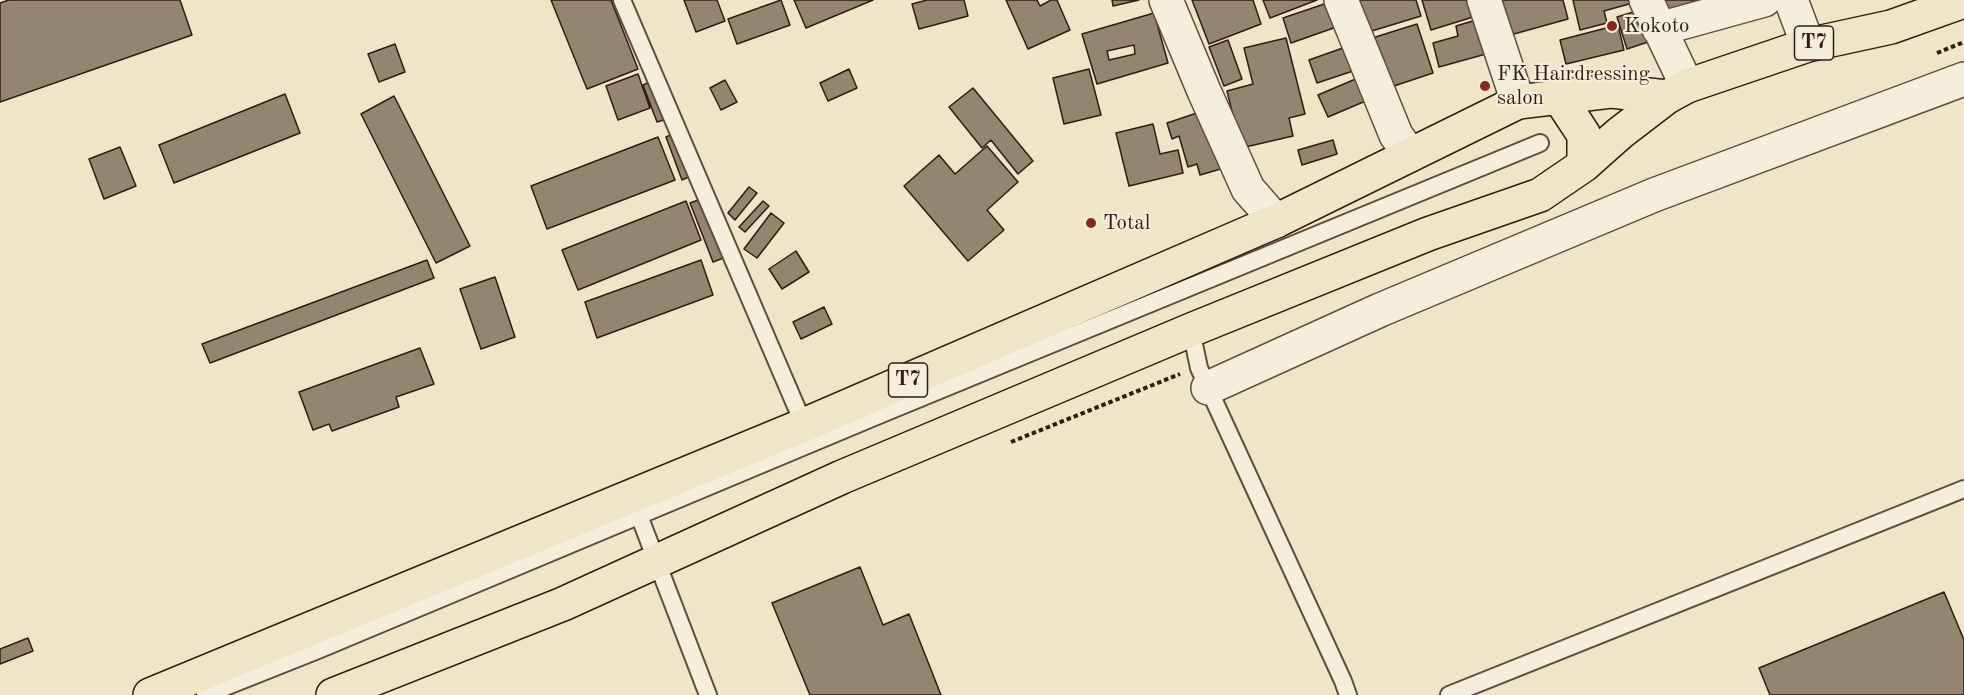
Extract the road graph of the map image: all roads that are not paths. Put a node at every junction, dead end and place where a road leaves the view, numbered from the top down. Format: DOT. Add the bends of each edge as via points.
graph roads {
  1 [pos="622,0"];
  2 [pos="1166,0"];
  3 [pos="1341,0"];
  4 [pos="1484,0"];
  5 [pos="1646,0"];
  6 [pos="1764,0"];
  7 [pos="1791,0"];
  8 [pos="1964,1"];
  9 [pos="1659,29"];
  10 [pos="1808,45"];
  11 [pos="1964,80"];
  12 [pos="1677,92"];
  13 [pos="1559,97"];
  14 [pos="1518,102"];
  15 [pos="1540,143"];
  16 [pos="1410,155"];
  17 [pos="1584,165"];
  18 [pos="1276,220"];
  19 [pos="1191,330"];
  20 [pos="1208,388"];
  21 [pos="804,425"];
  22 [pos="1964,489"];
  23 [pos="635,506"];
  24 [pos="656,562"];
  25 [pos="150,695"];
  26 [pos="205,695"];
  27 [pos="333,695"];
  28 [pos="708,695"];
  29 [pos="1348,695"];
  30 [pos="1449,695"];
  1 -- 21 [label="lane"];
  2 -- 18 [label="street" via="1248,189"];
  3 -- 16 [label="street" via="1396,135"];
  4 -- 14 [label="street"];
  5 -- 9 [label="street"];
  6 -- 9 [label="street"];
  7 -- 10 [label="street"];
  8 -- 10 [label="highway, T7" via="1891,27"];
  9 -- 12 [label="street"];
  10 -- 12 [label="highway, T7"];
  11 -- 20 [label="street" via="1654,195 1380,310"];
  12 -- 13 [label="highway, T7" via="1611,91"];
  12 -- 17 [label="highway, T7"];
  13 -- 14 [label="highway, T7"];
  13 -- 17 [label="highway" via="1584,135"];
  14 -- 16 [label="highway, T7"];
  15 -- 23 [label="lane" via="890,410"];
  16 -- 18 [label="highway, T7"];
  17 -- 19 [label="highway, T7" via="1540,195 1428,234"];
  18 -- 21 [label="highway, T7"];
  19 -- 20 [label="lane" via="1199,368"];
  19 -- 24 [label="highway, T7" via="842,477"];
  20 -- 29 [label="lane"];
  21 -- 23 [label="highway, T7"];
  22 -- 30 [label="lane"];
  23 -- 24 [label="lane"];
  23 -- 25 [label="highway, T7" via="407,590"];
  23 -- 26 [label="lane" via="318,650"];
  24 -- 27 [label="highway, T7"];
  24 -- 28 [label="lane"];
}
